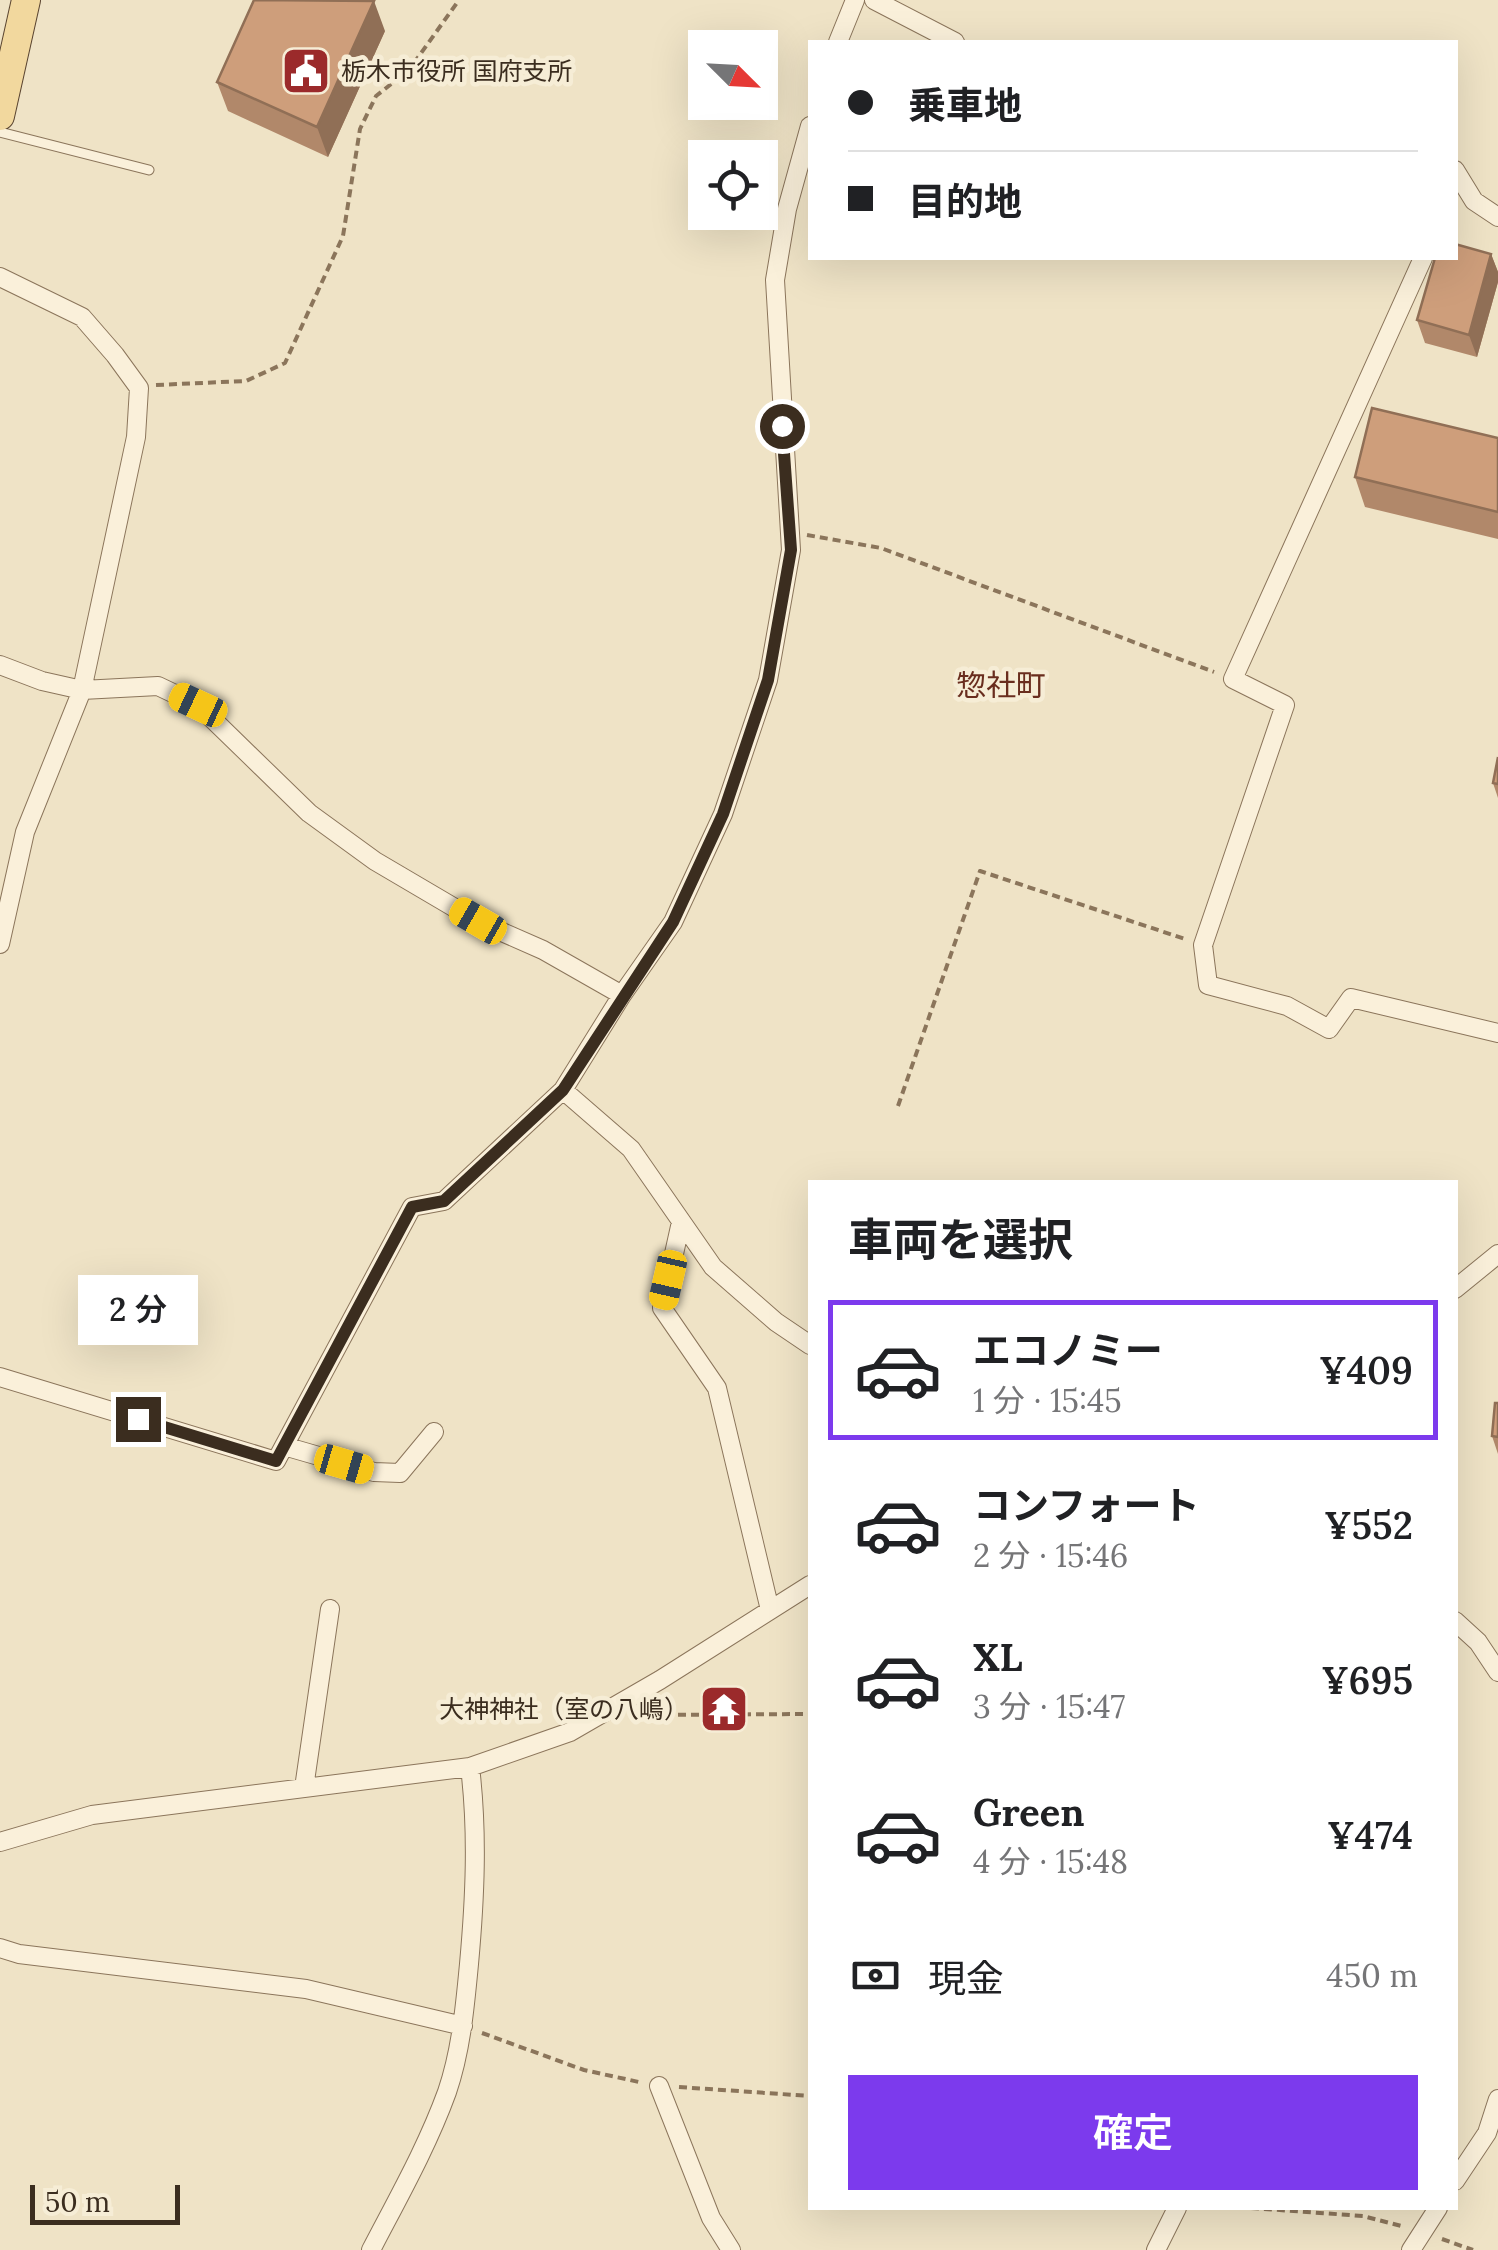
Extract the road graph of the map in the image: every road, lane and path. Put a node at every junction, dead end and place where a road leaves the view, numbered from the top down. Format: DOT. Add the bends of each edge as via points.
graph roads {
  1 [pos="26,0"];
  2 [pos="458,0"];
  3 [pos="855,0"];
  4 [pos="874,0"];
  5 [pos="839,40"];
  6 [pos="951,40"];
  7 [pos="0,116"];
  8 [pos="0,132"];
  9 [pos="808,133"];
  10 [pos="148,170"];
  11 [pos="1458,181"];
  12 [pos="1498,216"];
  13 [pos="1423,260"];
  14 [pos="0,277"];
  15 [pos="137,386"];
  16 [pos="789,532"];
  17 [pos="0,665"];
  18 [pos="1232,678"];
  19 [pos="82,690"];
  20 [pos="0,944"];
  21 [pos="1204,946"];
  22 [pos="622,995"];
  23 [pos="1498,1032"];
  24 [pos="563,1090"];
  25 [pos="898,1106"];
  26 [pos="681,1222"];
  27 [pos="1498,1254"];
  28 [pos="1458,1286"];
  29 [pos="808,1344"];
  30 [pos="0,1377"];
  31 [pos="434,1432"];
  32 [pos="284,1446"];
  33 [pos="808,1585"];
  34 [pos="330,1609"];
  35 [pos="770,1610"];
  36 [pos="1458,1624"];
  37 [pos="1498,1672"];
  38 [pos="638,1714"];
  39 [pos="808,1714"];
  40 [pos="470,1766"];
  41 [pos="304,1788"];
  42 [pos="0,1842"];
  43 [pos="0,1948"];
  44 [pos="463,2026"];
  45 [pos="659,2086"];
  46 [pos="808,2096"];
  47 [pos="1498,2099"];
  48 [pos="1458,2176"];
  49 [pos="1176,2210"];
  50 [pos="1279,2210"];
  51 [pos="1437,2210"];
  52 [pos="1422,2232"];
  53 [pos="371,2250"];
  54 [pos="731,2250"];
  55 [pos="1156,2250"];
  56 [pos="1411,2250"];
  57 [pos="1472,2250"];
  1 -- 7 [label="main road"];
  2 -- 15 [label="path" via="409,70 376,96 360,129 343,236 285,363 246,381"];
  3 -- 5 [label="street"];
  4 -- 6 [label="street"];
  8 -- 10 [label="lane"];
  9 -- 16 [label="street" via="775,280"];
  11 -- 12 [label="street"];
  13 -- 18 [label="street"];
  14 -- 15 [label="street" via="82,317"];
  15 -- 19 [label="street" via="136,437"];
  16 -- 18 [label="path" via="880,548"];
  16 -- 22 [label="street" via="784,604 768,680 723,814 673,922"];
  17 -- 19 [label="street"];
  18 -- 21 [label="street" via="1286,705"];
  19 -- 20 [label="street" via="24,832"];
  19 -- 22 [label="street" via="158,686 198,705 310,814 374,860"];
  21 -- 23 [label="street" via="1208,985 1287,1006 1329,1029 1352,998"];
  21 -- 25 [label="path" via="980,871"];
  22 -- 24 [label="street"];
  24 -- 26 [label="street" via="631,1149"];
  24 -- 32 [label="street" via="444,1201 412,1207"];
  26 -- 29 [label="street" via="713,1267"];
  26 -- 35 [label="street" via="662,1308 717,1388"];
  27 -- 28 [label="street"];
  30 -- 32 [label="street" via="276,1461"];
  31 -- 32 [label="street" via="400,1473"];
  33 -- 35 [label="street"];
  34 -- 41 [label="street"];
  35 -- 40 [label="street" via="570,1732"];
  36 -- 37 [label="street"];
  38 -- 39 [label="path"];
  40 -- 41 [label="street"];
  40 -- 44 [label="street" via="475,1858"];
  41 -- 42 [label="street" via="92,1816"];
  43 -- 44 [label="street" via="306,1989"];
  44 -- 45 [label="path" via="584,2070"];
  44 -- 53 [label="street" via="447,2090"];
  45 -- 46 [label="path"];
  45 -- 54 [label="street" via="711,2218"];
  47 -- 48 [label="street" via="1487,2133"];
  49 -- 55 [label="street"];
  50 -- 52 [label="path" via="1363,2216"];
  51 -- 52 [label="street"];
  52 -- 56 [label="street"];
  52 -- 57 [label="path"];
}
